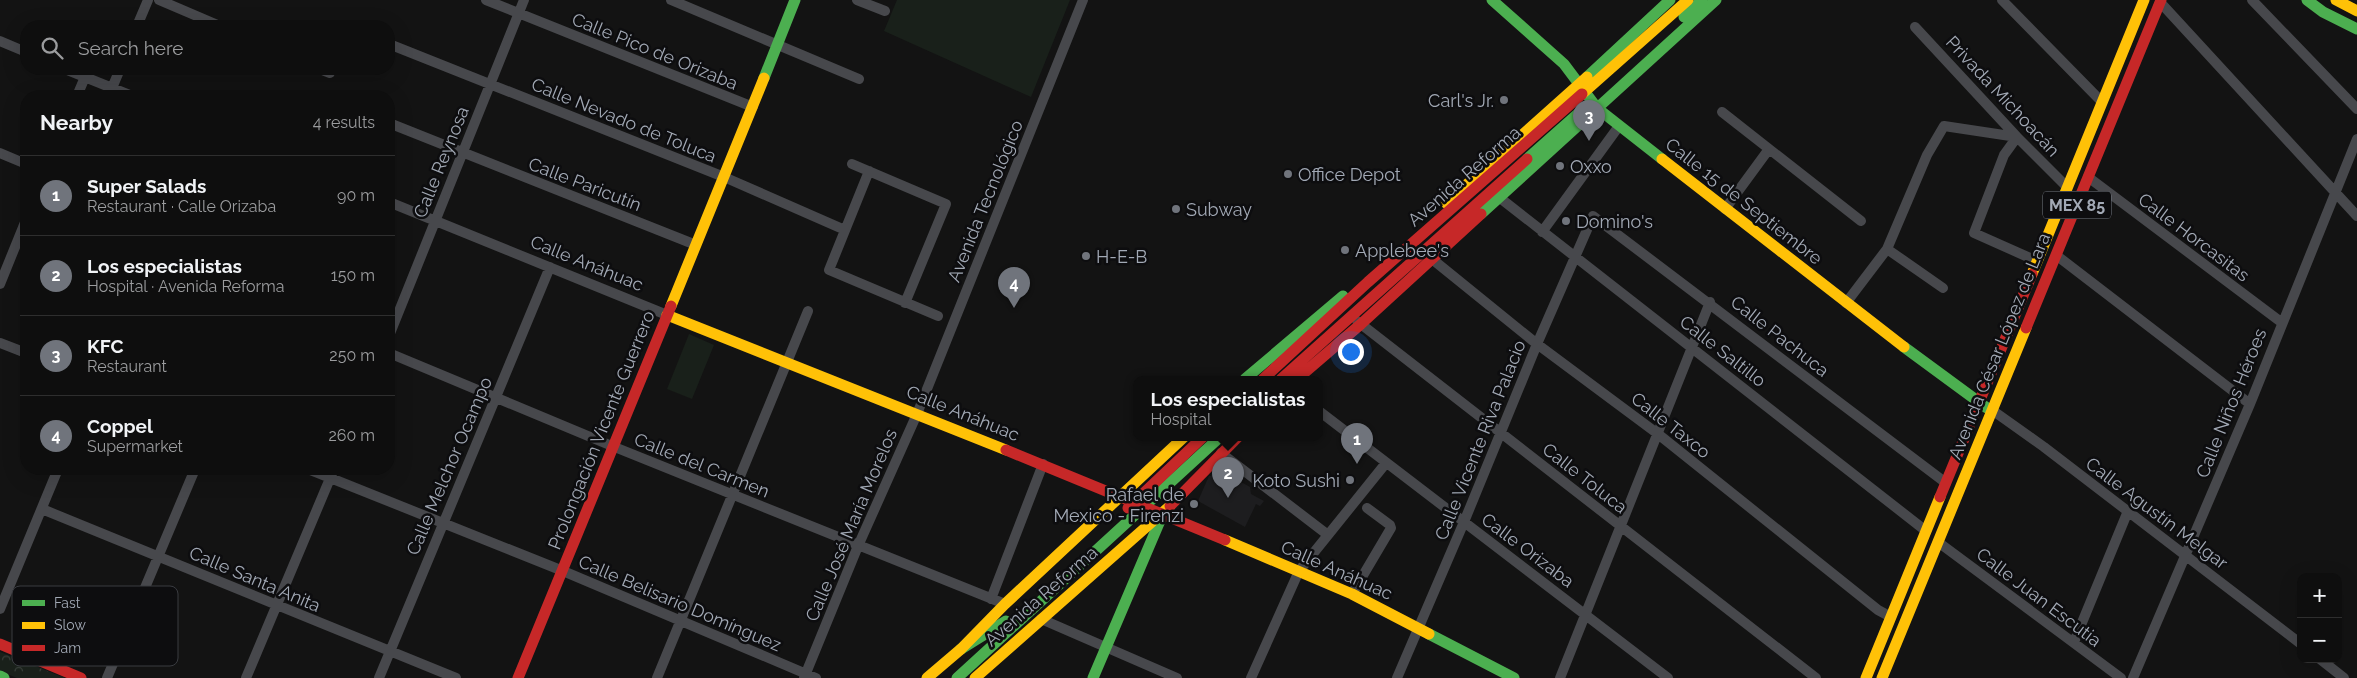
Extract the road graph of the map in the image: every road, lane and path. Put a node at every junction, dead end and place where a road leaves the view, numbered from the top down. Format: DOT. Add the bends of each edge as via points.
graph roads {
  1 [pos="148,0"];
  2 [pos="159,0"];
  3 [pos="486,0"];
  4 [pos="524,0"];
  5 [pos="671,0"];
  6 [pos="795,0"];
  7 [pos="857,0"];
  8 [pos="1083,0"];
  9 [pos="1492,0"];
  10 [pos="1670,0"];
  11 [pos="1688,0"];
  12 [pos="1702,0"];
  13 [pos="1716,0"];
  14 [pos="2002,0"];
  15 [pos="2144,0"];
  16 [pos="2252,0"];
  17 [pos="2307,0"];
  18 [pos="2336,0"];
  19 [pos="2161,1"];
  20 [pos="886,11"];
  21 [pos="2357,11"];
  22 [pos="518,13"];
  23 [pos="140,20"];
  24 [pos="206,20"];
  25 [pos="1915,27"];
  26 [pos="2357,28"];
  27 [pos="0,42"];
  28 [pos="778,44"];
  29 [pos="395,46"];
  30 [pos="20,50"];
  31 [pos="80,75"];
  32 [pos="117,75"];
  33 [pos="85,77"];
  34 [pos="859,79"];
  35 [pos="489,84"];
  36 [pos="112,88"];
  37 [pos="80,90"];
  38 [pos="117,90"];
  39 [pos="1588,96"];
  40 [pos="2102,102"];
  41 [pos="753,107"];
  42 [pos="2357,108"];
  43 [pos="1722,112"];
  44 [pos="395,126"];
  45 [pos="1619,126"];
  46 [pos="2017,137"];
  47 [pos="2357,139"];
  48 [pos="1769,149"];
  49 [pos="0,153"];
  50 [pos="462,154"];
  51 [pos="20,161"];
  52 [pos="852,164"];
  53 [pos="869,171"];
  54 [pos="2088,177"];
  55 [pos="724,178"];
  56 [pos="2067,187"];
  57 [pos="2335,192"];
  58 [pos="1500,198"];
  59 [pos="395,204"];
  60 [pos="1725,209"];
  61 [pos="1594,216"];
  62 [pos="2357,216"];
  63 [pos="435,221"];
  64 [pos="1861,221"];
  65 [pos="845,230"];
  66 [pos="1542,232"];
  67 [pos="20,233"];
  68 [pos="696,245"];
  69 [pos="1887,249"];
  70 [pos="2056,255"];
  71 [pos="1574,257"];
  72 [pos="1432,259"];
  73 [pos="2037,260"];
  74 [pos="550,267"];
  75 [pos="3,268"];
  76 [pos="0,284"];
  77 [pos="1943,288"];
  78 [pos="1710,302"];
  79 [pos="905,303"];
  80 [pos="1846,303"];
  81 [pos="1337,305"];
  82 [pos="808,311"];
  83 [pos="667,315"];
  84 [pos="938,316"];
  85 [pos="1350,316"];
  86 [pos="395,321"];
  87 [pos="2281,322"];
  88 [pos="1361,324"];
  89 [pos="0,343"];
  90 [pos="1537,344"];
  91 [pos="1694,349"];
  92 [pos="20,351"];
  93 [pos="395,355"];
  94 [pos="787,362"];
  95 [pos="1249,376"];
  96 [pos="1266,376"];
  97 [pos="1285,376"];
  98 [pos="1300,376"];
  99 [pos="496,397"];
  100 [pos="1978,404"];
  101 [pos="2250,404"];
  102 [pos="1992,410"];
  103 [pos="917,414"];
  104 [pos="1323,415"];
  105 [pos="1500,433"];
  106 [pos="1658,434"];
  107 [pos="1180,441"];
  108 [pos="1199,441"];
  109 [pos="1215,441"];
  110 [pos="1233,441"];
  111 [pos="612,446"];
  112 [pos="1221,452"];
  113 [pos="1043,464"];
  114 [pos="1386,464"];
  115 [pos="56,475"];
  116 [pos="193,475"];
  117 [pos="331,475"];
  118 [pos="336,475"];
  119 [pos="1946,483"];
  120 [pos="732,494"];
  121 [pos="1122,496"];
  122 [pos="1140,504"];
  123 [pos="1367,508"];
  124 [pos="42,509"];
  125 [pos="2128,511"];
  126 [pos="1163,513"];
  127 [pos="1464,522"];
  128 [pos="442,523"];
  129 [pos="1620,526"];
  130 [pos="1926,530"];
  131 [pos="1328,535"];
  132 [pos="1938,542"];
  133 [pos="858,546"];
  134 [pos="2185,555"];
  135 [pos="159,556"];
  136 [pos="563,571"];
  137 [pos="1299,571"];
  138 [pos="146,586"];
  139 [pos="1352,594"];
  140 [pos="992,599"];
  141 [pos="1005,604"];
  142 [pos="276,605"];
  143 [pos="0,609"];
  144 [pos="1585,614"];
  145 [pos="1891,617"];
  146 [pos="1041,619"];
  147 [pos="680,622"];
  148 [pos="1012,622"];
  149 [pos="1420,627"];
  150 [pos="2297,641"];
  151 [pos="2074,642"];
  152 [pos="0,644"];
  153 [pos="12,649"];
  154 [pos="961,649"];
  155 [pos="1106,649"];
  156 [pos="390,652"];
  157 [pos="1002,652"];
  158 [pos="2325,663"];
  159 [pos="52,666"];
  160 [pos="112,666"];
  161 [pos="0,676"];
  162 [pos="809,677"];
  163 [pos="4,678"];
  164 [pos="81,678"];
  165 [pos="107,678"];
  166 [pos="246,678"];
  167 [pos="379,678"];
  168 [pos="456,678"];
  169 [pos="518,678"];
  170 [pos="657,678"];
  171 [pos="927,678"];
  172 [pos="946,678"];
  173 [pos="957,678"];
  174 [pos="975,678"];
  175 [pos="1093,678"];
  176 [pos="1177,678"];
  177 [pos="1251,678"];
  178 [pos="1397,678"];
  179 [pos="1514,678"];
  180 [pos="1560,678"];
  181 [pos="1668,678"];
  182 [pos="1816,678"];
  183 [pos="1866,678"];
  184 [pos="1882,678"];
  185 [pos="2121,678"];
  186 [pos="2133,678"];
  187 [pos="2344,678"];
  1 -- 23 [label="street"];
  2 -- 24 [label="street"];
  3 -- 22 [label="street, Calle Pico de Orizaba"];
  4 -- 22 [label="street, Calle Reynosa"];
  5 -- 28 [label="street"];
  6 -- 28 [label="street, Prolongación Vicente Guerrero"];
  7 -- 20 [label="street"];
  8 -- 103 [label="street, Avenida Tecnológico"];
  9 -- 39 [label="street, Calle 15 de Septiembre" via="1564,64"];
  10 -- 39 [label="street, Avenida Reforma"];
  11 -- 39 [label="street, Avenida Reforma"];
  12 -- 39 [label="street, Avenida Reforma"];
  13 -- 39 [label="street, Avenida Reforma"];
  14 -- 40 [label="street"];
  15 -- 40 [label="street, Avenida César López de Lara / MEX 85"];
  16 -- 42 [label="street"];
  17 -- 26 [label="street" via="2323,12"];
  18 -- 21 [label="street"];
  19 -- 54 [label="street, Avenida César López de Lara / MEX 85"];
  19 -- 57 [label="street"];
  22 -- 35 [label="street, Calle Reynosa"];
  22 -- 41 [label="street, Calle Pico de Orizaba"];
  25 -- 46 [label="street, Privada Michoacán"];
  27 -- 30 [label="street"];
  28 -- 34 [label="street"];
  28 -- 41 [label="street, Prolongación Vicente Guerrero"];
  29 -- 35 [label="street, Calle Nevado de Toluca"];
  31 -- 33 [label="street"];
  32 -- 36 [label="street"];
  33 -- 36 [label="street"];
  33 -- 37 [label="street"];
  35 -- 50 [label="street, Calle Reynosa"];
  35 -- 55 [label="street, Calle Nevado de Toluca"];
  36 -- 38 [label="street"];
  39 -- 45 [label="street, Calle 15 de Septiembre"];
  39 -- 58 [label="street, Avenida Reforma"];
  39 -- 81 [label="street, Avenida Reforma"];
  39 -- 85 [label="street, Avenida Reforma"];
  40 -- 56 [label="street, Avenida César López de Lara / MEX 85"];
  41 -- 55 [label="street, Prolongación Vicente Guerrero"];
  43 -- 48 [label="street"];
  44 -- 50 [label="street, Calle Paricutín"];
  45 -- 60 [label="street, Calle 15 de Septiembre"];
  45 -- 66 [label="street"];
  46 -- 56 [label="street, Privada Michoacán"];
  46 -- 69 [label="street" via="1944,126 1927,155"];
  46 -- 73 [label="street" via="2004,154 1974,233"];
  47 -- 57 [label="street, Calle Niños Héroes"];
  48 -- 60 [label="street"];
  48 -- 64 [label="street"];
  49 -- 51 [label="street"];
  50 -- 63 [label="street, Calle Reynosa"];
  50 -- 68 [label="street, Calle Paricutín"];
  52 -- 53 [label="street"];
  53 -- 65 [label="street"];
  53 -- 79 [label="street" via="946,204"];
  54 -- 70 [label="street, Avenida César López de Lara / MEX 85"];
  54 -- 87 [label="street, Calle Horcasitas"];
  55 -- 65 [label="street, Calle Nevado de Toluca"];
  55 -- 68 [label="street, Prolongación Vicente Guerrero"];
  56 -- 73 [label="street, Avenida César López de Lara / MEX 85"];
  57 -- 62 [label="street"];
  57 -- 87 [label="street, Calle Niños Héroes"];
  58 -- 66 [label="street, Calle Saltillo"];
  58 -- 72 [label="street, Avenida Reforma"];
  59 -- 63 [label="street, Calle Anáhuac"];
  60 -- 80 [label="street, Calle 15 de Septiembre"];
  61 -- 71 [label="street, Calle Vicente Riva Palacio"];
  61 -- 78 [label="street, Calle Pachuca"];
  63 -- 74 [label="street, Calle Anáhuac"];
  63 -- 86 [label="street, Calle Reynosa"];
  65 -- 79 [label="street" via="829,270"];
  66 -- 71 [label="street, Calle Saltillo"];
  67 -- 75 [label="street"];
  68 -- 83 [label="street, Prolongación Vicente Guerrero"];
  69 -- 77 [label="street"];
  69 -- 80 [label="street"];
  70 -- 101 [label="street"];
  70 -- 102 [label="street, Avenida César López de Lara / MEX 85"];
  71 -- 90 [label="street, Calle Vicente Riva Palacio"];
  71 -- 91 [label="street, Calle Saltillo"];
  72 -- 88 [label="street, Avenida Reforma"];
  72 -- 90 [label="street, Calle Taxco"];
  73 -- 100 [label="street, Avenida César López de Lara / MEX 85"];
  74 -- 83 [label="street, Calle Anáhuac"];
  74 -- 99 [label="street, Calle Melchor Ocampo"];
  75 -- 76 [label="street"];
  78 -- 91 [label="street"];
  78 -- 119 [label="street, Calle Pachuca"];
  79 -- 84 [label="street"];
  80 -- 100 [label="street, Calle 15 de Septiembre"];
  81 -- 85 [label="street, Calle Toluca"];
  81 -- 95 [label="street, Avenida Reforma"];
  81 -- 96 [label="street, Avenida Reforma"];
  82 -- 94 [label="street"];
  83 -- 94 [label="street, Calle Anáhuac"];
  83 -- 111 [label="street, Prolongación Vicente Guerrero"];
  85 -- 88 [label="street, Calle Toluca"];
  85 -- 97 [label="street, Avenida Reforma"];
  87 -- 101 [label="street, Calle Niños Héroes"];
  88 -- 98 [label="street, Avenida Reforma"];
  88 -- 105 [label="street, Calle Toluca"];
  89 -- 92 [label="street"];
  90 -- 105 [label="street, Calle Vicente Riva Palacio"];
  90 -- 106 [label="street, Calle Taxco"];
  91 -- 106 [label="street"];
  91 -- 130 [label="street, Calle Saltillo"];
  93 -- 99 [label="street, Calle del Carmen"];
  94 -- 103 [label="street, Calle Anáhuac"];
  94 -- 120 [label="street"];
  99 -- 111 [label="street, Calle del Carmen"];
  99 -- 128 [label="street, Calle Melchor Ocampo"];
  100 -- 102 [label="street, Calle 15 de Septiembre"];
  100 -- 119 [label="street, Avenida César López de Lara / MEX 85"];
  101 -- 134 [label="street, Calle Niños Héroes"];
  102 -- 125 [label="street, Calle Agustín Melgar"];
  102 -- 132 [label="street, Avenida César López de Lara / MEX 85"];
  103 -- 113 [label="street, Calle Anáhuac"];
  103 -- 133 [label="street, Calle José María Morelos"];
  104 -- 114 [label="street, Calle Orizaba"];
  105 -- 127 [label="street, Calle Vicente Riva Palacio"];
  105 -- 129 [label="street, Calle Toluca"];
  106 -- 129 [label="street"];
  106 -- 145 [label="street, Calle Taxco" via="1878,610"];
  107 -- 121 [label="street, Avenida Reforma"];
  108 -- 122 [label="street, Avenida Reforma"];
  109 -- 122 [label="street, Avenida Reforma"];
  110 -- 112 [label="street, Avenida Reforma"];
  111 -- 120 [label="street, Calle del Carmen"];
  111 -- 136 [label="street, Prolongación Vicente Guerrero"];
  112 -- 126 [label="street, Avenida Reforma"];
  112 -- 131 [label="street"];
  113 -- 121 [label="street, Calle Anáhuac"];
  113 -- 140 [label="street"];
  114 -- 127 [label="street, Calle Orizaba"];
  114 -- 131 [label="street"];
  115 -- 124 [label="street"];
  116 -- 135 [label="street"];
  117 -- 142 [label="street"];
  118 -- 128 [label="street, Calle Belisario Domínguez"];
  119 -- 130 [label="street, Avenida César López de Lara / MEX 85"];
  120 -- 133 [label="street, Calle del Carmen"];
  120 -- 147 [label="street"];
  121 -- 122 [label="street, Calle Anáhuac"];
  121 -- 141 [label="street, Avenida Reforma"];
  122 -- 126 [label="street, Calle Anáhuac"];
  122 -- 148 [label="street, Avenida Reforma"];
  123 -- 139 [label="street" via="1391,528"];
  124 -- 135 [label="street, Calle Santa Anita"];
  124 -- 143 [label="street"];
  125 -- 134 [label="street, Calle Agustín Melgar"];
  125 -- 151 [label="street"];
  126 -- 137 [label="street, Calle Anáhuac"];
  126 -- 146 [label="street, Avenida Reforma"];
  126 -- 155 [label="street"];
  127 -- 144 [label="street, Calle Orizaba"];
  127 -- 149 [label="street, Calle Vicente Riva Palacio"];
  128 -- 136 [label="street, Calle Belisario Domínguez"];
  128 -- 156 [label="street, Calle Melchor Ocampo"];
  129 -- 144 [label="street"];
  129 -- 182 [label="street, Calle Toluca"];
  130 -- 145 [label="street, Avenida César López de Lara / MEX 85"];
  131 -- 137 [label="street"];
  132 -- 151 [label="street, Calle Juan Escutia"];
  132 -- 184 [label="street, Avenida César López de Lara / MEX 85"];
  133 -- 140 [label="street, Calle del Carmen"];
  133 -- 162 [label="street, Calle José María Morelos"];
  134 -- 150 [label="street, Calle Agustín Melgar"];
  134 -- 186 [label="street, Calle Niños Héroes"];
  135 -- 138 [label="street"];
  135 -- 142 [label="street, Calle Santa Anita"];
  136 -- 147 [label="street, Calle Belisario Domínguez"];
  136 -- 169 [label="street, Prolongación Vicente Guerrero"];
  137 -- 139 [label="street, Calle Anáhuac"];
  137 -- 177 [label="street"];
  139 -- 149 [label="street, Calle Anáhuac"];
  140 -- 141 [label="street, Calle del Carmen"];
  141 -- 154 [label="street, Avenida Reforma"];
  142 -- 156 [label="street, Calle Santa Anita"];
  142 -- 166 [label="street"];
  144 -- 180 [label="street"];
  144 -- 181 [label="street, Calle Orizaba"];
  145 -- 183 [label="street, Avenida César López de Lara / MEX 85"];
  146 -- 155 [label="street"];
  146 -- 157 [label="street, Avenida Reforma"];
  147 -- 162 [label="street, Calle Belisario Domínguez"];
  147 -- 170 [label="street"];
  148 -- 154 [label="street"];
  148 -- 157 [label="street"];
  148 -- 172 [label="street, Avenida Reforma"];
  148 -- 173 [label="street, Avenida Reforma"];
  149 -- 178 [label="street, Calle Vicente Riva Palacio"];
  149 -- 179 [label="street, Calle Anáhuac"];
  151 -- 185 [label="street, Calle Juan Escutia"];
  152 -- 153 [label="street"];
  154 -- 171 [label="street, Avenida Reforma"];
  155 -- 175 [label="street"];
  155 -- 176 [label="street"];
  156 -- 167 [label="street, Calle Melchor Ocampo"];
  156 -- 168 [label="street, Calle Santa Anita"];
  157 -- 174 [label="street, Avenida Reforma"];
  158 -- 187 [label="street"];
  159 -- 164 [label="street"];
  160 -- 165 [label="street"];
  161 -- 163 [label="street"];
}
